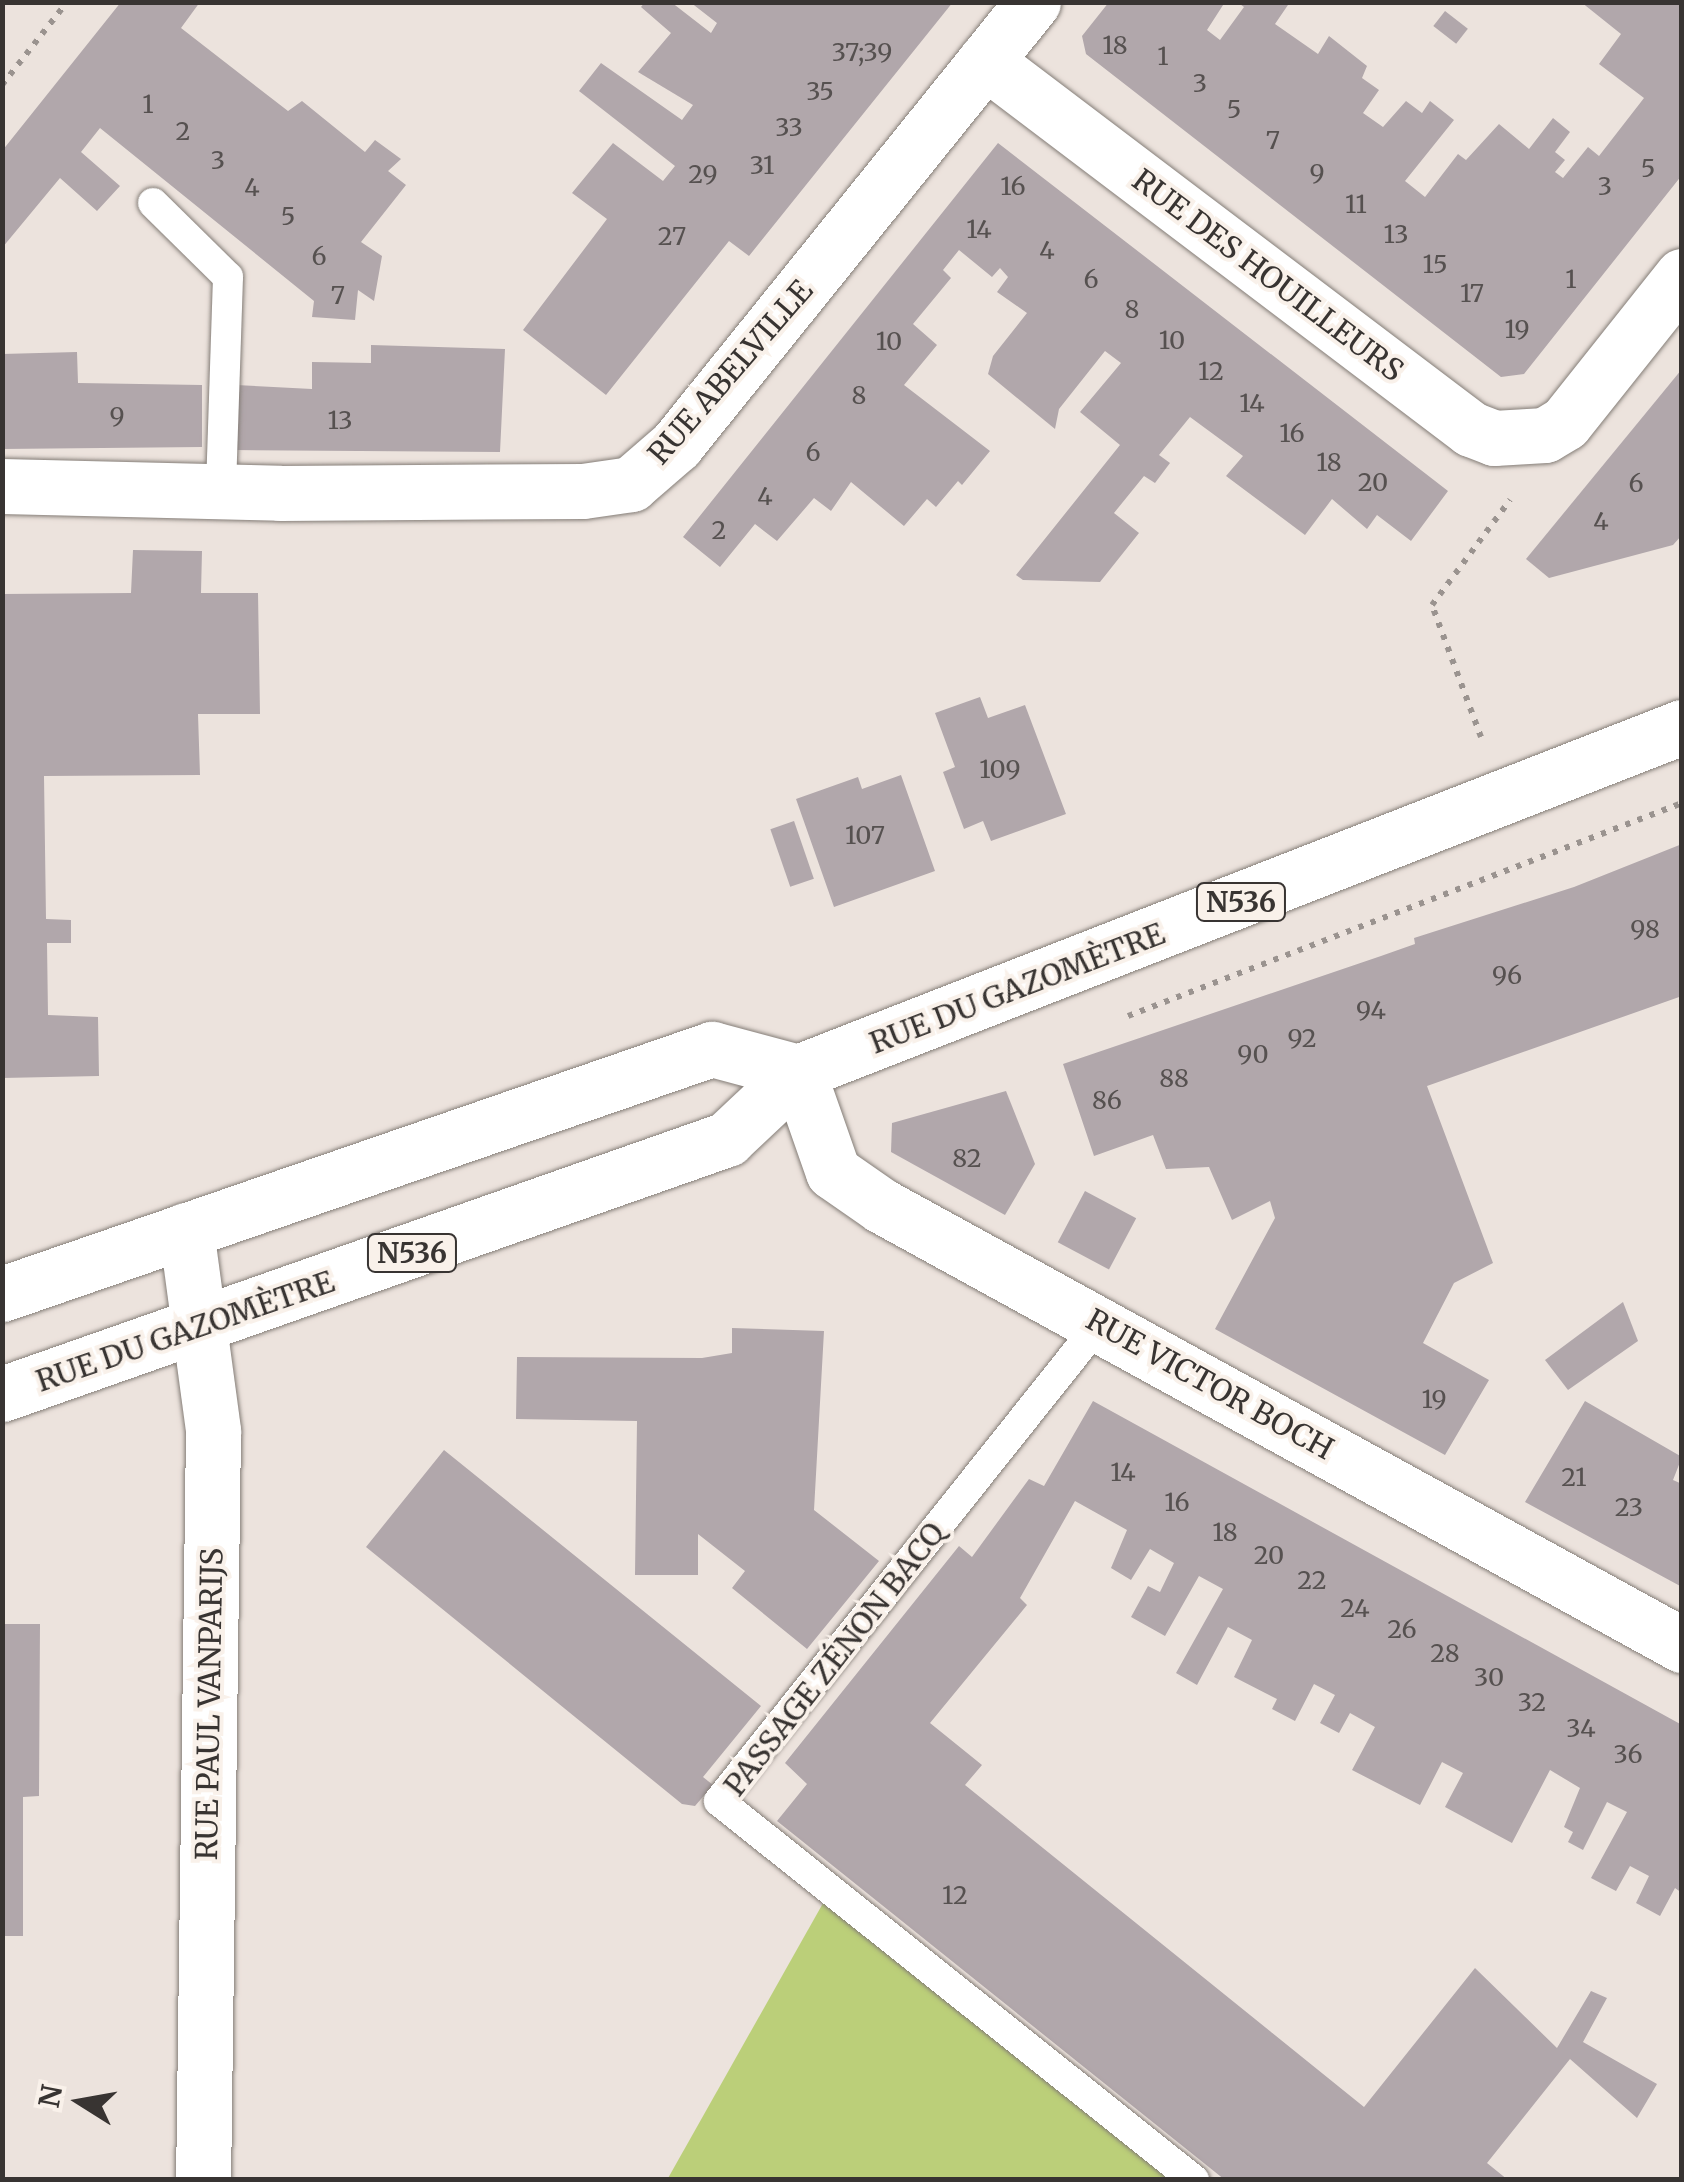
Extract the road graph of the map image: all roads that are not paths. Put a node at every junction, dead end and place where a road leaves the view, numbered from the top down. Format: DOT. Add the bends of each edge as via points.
graph roads {
  1 [pos="1033,2"];
  2 [pos="986,61"];
  3 [pos="154,204"];
  4 [pos="1682,276"];
  5 [pos="2,486"];
  6 [pos="222,491"];
  7 [pos="1682,726"];
  8 [pos="798,1072"];
  9 [pos="186,1230"];
  10 [pos="2,1294"];
  11 [pos="1099,1324"];
  12 [pos="199,1326"];
  13 [pos="2,1394"];
  14 [pos="1682,1645"];
  15 [pos="203,2180"];
  16 [pos="1194,2180"];
  1 -- 2 [label="street, RUE ABELVILLE"];
  2 -- 4 [label="street, RUE DES HOUILLEURS" via="1471,429 1494,438 1550,430"];
  2 -- 6 [label="street, RUE ABELVILLE" via="676,445 631,484 583,490"];
  3 -- 6 [label="lane" via="228,276"];
  5 -- 6 [label="street, RUE ABELVILLE"];
  7 -- 8 [label="street, RUE DU GAZOMÈTRE / N536"];
  8 -- 9 [label="street" via="712,1049"];
  8 -- 11 [label="street, RUE VICTOR BOCH" via="833,1172 882,1206"];
  8 -- 12 [label="street, RUE DU GAZOMÈTRE / N536" via="727,1139"];
  9 -- 10 [label="street"];
  9 -- 12 [label="street, RUE PAUL VANPARIJS"];
  11 -- 14 [label="street, RUE VICTOR BOCH"];
  11 -- 16 [label="lane, PASSAGE ZÉNON BACQ" via="719,1800"];
  12 -- 13 [label="street, RUE DU GAZOMÈTRE / N536"];
  12 -- 15 [label="street, RUE PAUL VANPARIJS" via="212,1431"];
}
